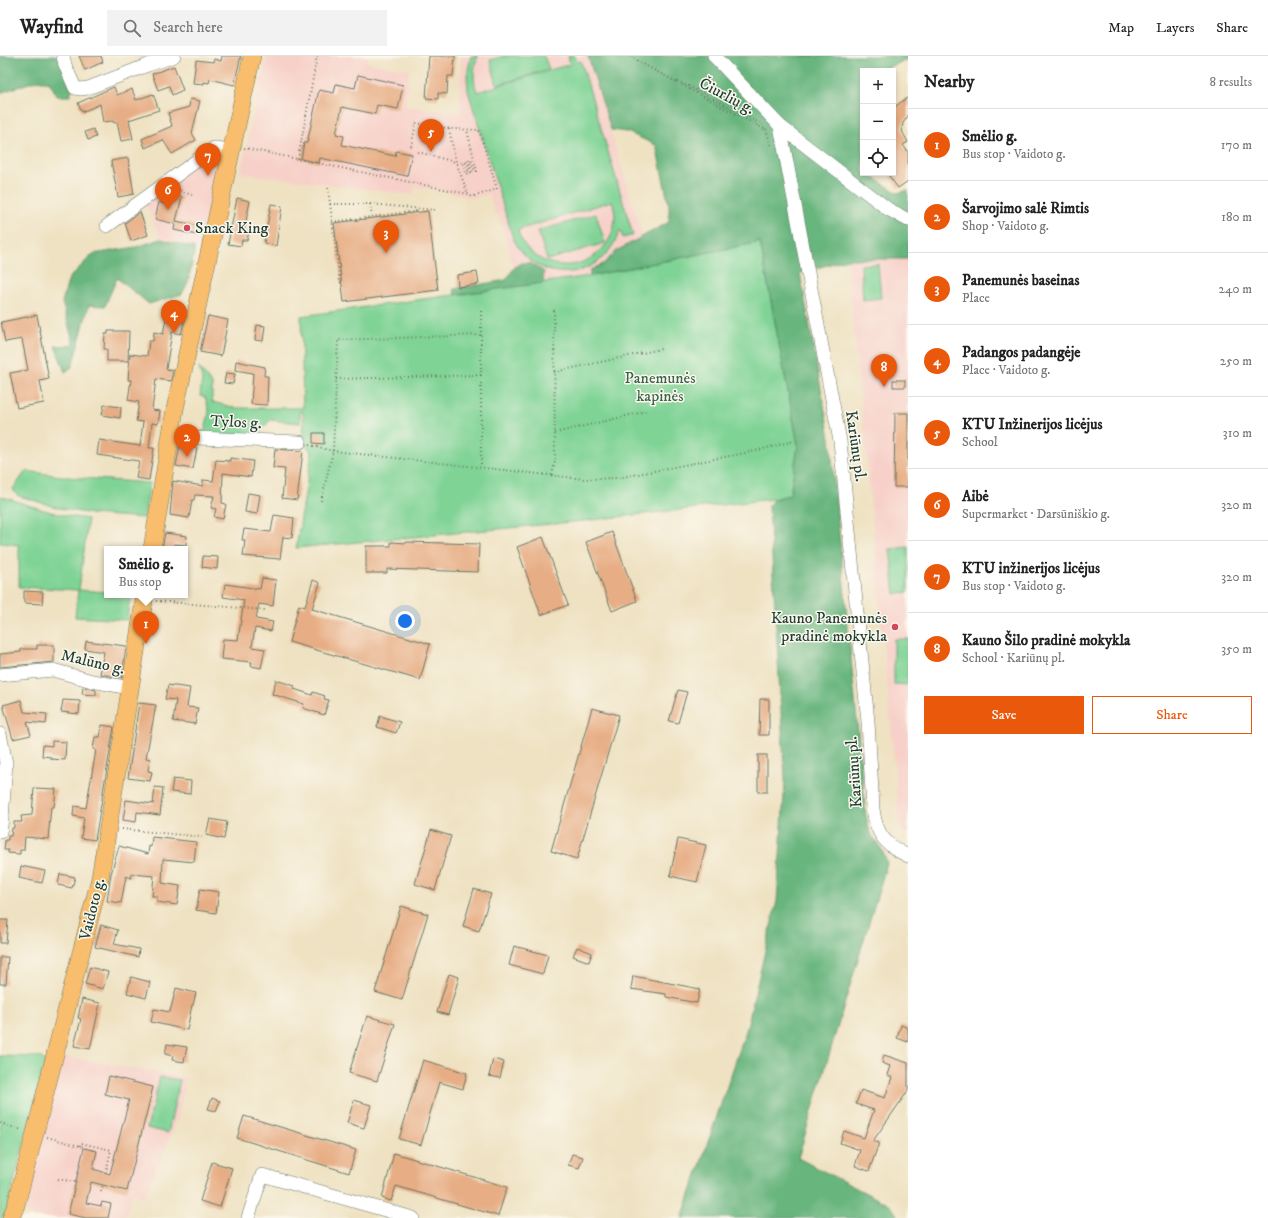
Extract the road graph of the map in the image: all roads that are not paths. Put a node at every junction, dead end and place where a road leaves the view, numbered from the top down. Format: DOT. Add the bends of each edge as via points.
graph roads {
  1 [pos="63,56"];
  2 [pos="174,56"];
  3 [pos="252,56"];
  4 [pos="714,56"];
  5 [pos="780,126"];
  6 [pos="233,148"];
  7 [pos="908,220"];
  8 [pos="107,226"];
  9 [pos="170,436"];
  10 [pos="300,442"];
  11 [pos="152,546"];
  12 [pos="144,598"];
  13 [pos="0,675"];
  14 [pos="130,688"];
  15 [pos="0,734"];
  16 [pos="0,832"];
  17 [pos="908,856"];
  18 [pos="11,1218"];
  19 [pos="248,1218"];
  20 [pos="413,1218"];
  1 -- 2 [label="street" via="75,88 81,89"];
  3 -- 6 [label="main road"];
  4 -- 5 [label="street"];
  5 -- 7 [label="street" via="888,209"];
  5 -- 17 [label="street, Kariūnų pl." via="840,441 868,722 875,823 883,838 896,850"];
  6 -- 8 [label="street" via="214,148"];
  6 -- 9 [label="main road"];
  9 -- 10 [label="street, Tylos g."];
  9 -- 11 [label="main road"];
  12 -- 14 [label="main road, Vaidoto g."];
  13 -- 14 [label="street, Malūno g." via="53,670"];
  14 -- 18 [label="main road, Vaidoto g." via="97,890"];
  15 -- 16 [label="street" via="6,763"];
  19 -- 20 [label="street" via="262,1175"];
}
